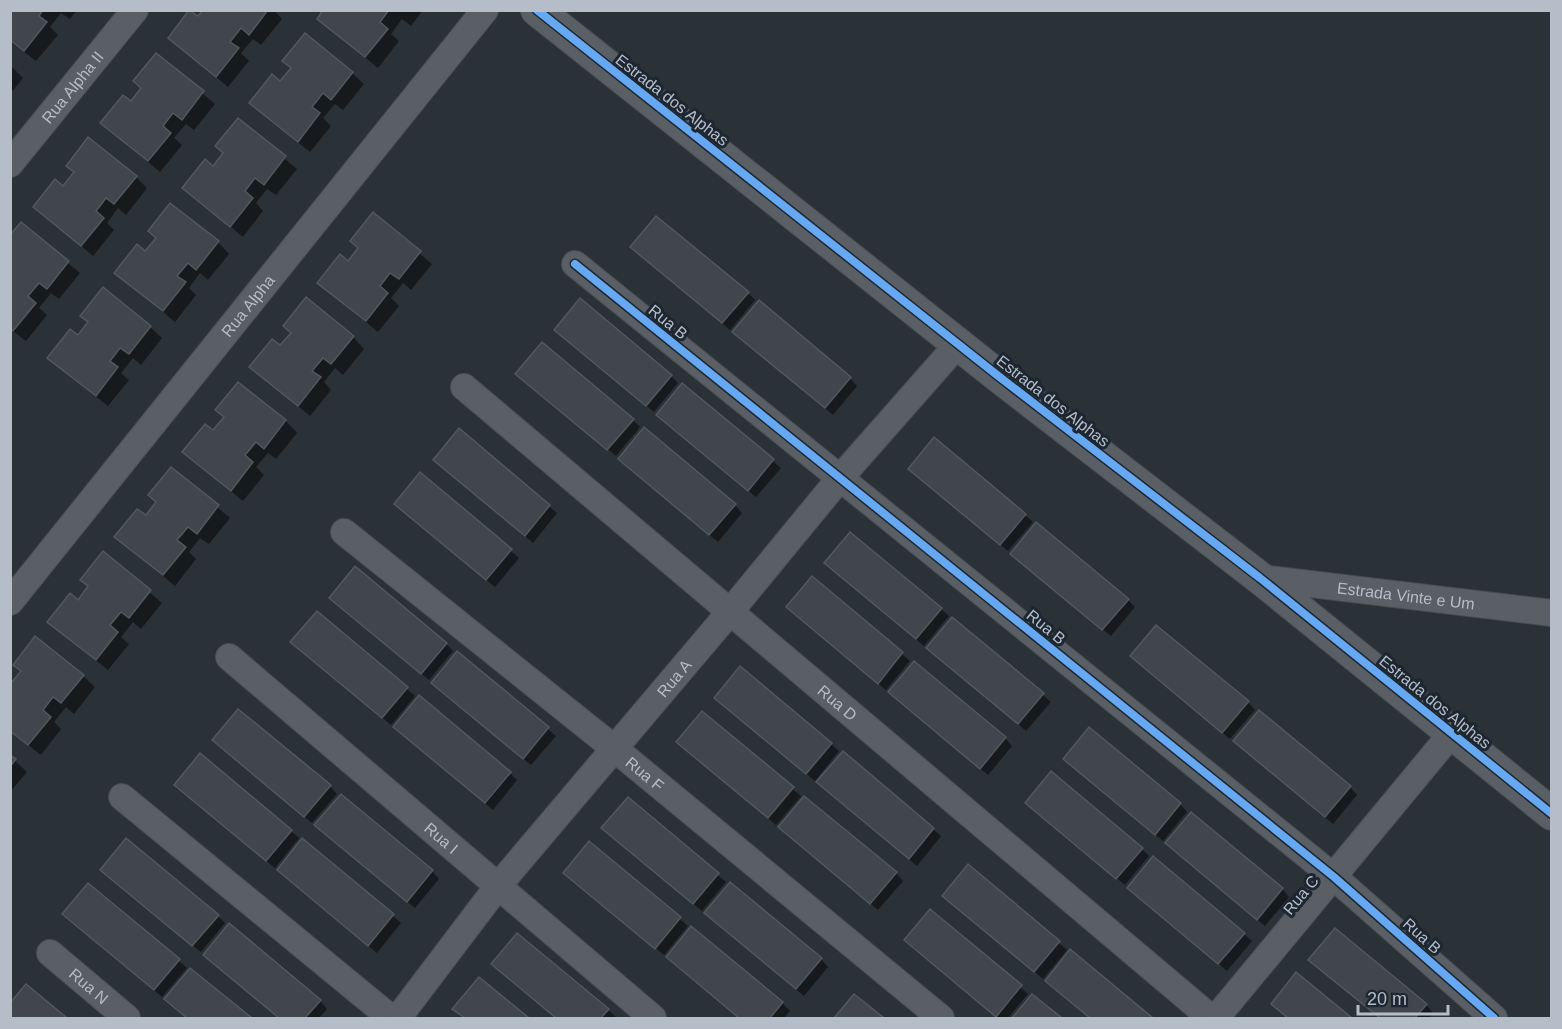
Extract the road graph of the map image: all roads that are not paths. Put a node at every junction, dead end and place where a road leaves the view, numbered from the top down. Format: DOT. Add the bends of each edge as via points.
graph roads {
  1 [pos="135,10"];
  2 [pos="485,10"];
  3 [pos="537,10"];
  4 [pos="10,164"];
  5 [pos="575,264"];
  6 [pos="958,344"];
  7 [pos="464,387"];
  8 [pos="840,478"];
  9 [pos="344,532"];
  10 [pos="1260,578"];
  11 [pos="10,602"];
  12 [pos="1551,612"];
  13 [pos="729,613"];
  14 [pos="229,657"];
  15 [pos="1452,733"];
  16 [pos="615,749"];
  17 [pos="122,797"];
  18 [pos="1551,814"];
  19 [pos="1334,877"];
  20 [pos="498,886"];
  21 [pos="50,953"];
  22 [pos="127,1018"];
  23 [pos="391,1018"];
  24 [pos="398,1018"];
  25 [pos="653,1018"];
  26 [pos="941,1018"];
  27 [pos="1211,1018"];
  28 [pos="1216,1018"];
  29 [pos="1494,1018"];
  1 -- 4 [label="street, Rua Alpha II"];
  2 -- 11 [label="street, Rua Alpha"];
  3 -- 6 [label="street, Estrada dos Alphas"];
  5 -- 8 [label="street, Rua B"];
  6 -- 8 [label="street, Rua A"];
  6 -- 10 [label="street, Estrada dos Alphas"];
  7 -- 13 [label="street, Rua D"];
  8 -- 13 [label="street, Rua A"];
  8 -- 19 [label="street, Rua B"];
  9 -- 16 [label="street, Rua F"];
  10 -- 12 [label="street, Estrada Vinte e Um"];
  10 -- 15 [label="street, Estrada dos Alphas"];
  13 -- 16 [label="street, Rua A"];
  13 -- 27 [label="street, Rua D"];
  14 -- 20 [label="street, Rua I"];
  15 -- 18 [label="street, Estrada dos Alphas"];
  15 -- 19 [label="street, Rua C"];
  16 -- 20 [label="street, Rua A"];
  16 -- 26 [label="street, Rua F"];
  17 -- 23 [label="street"];
  19 -- 28 [label="street, Rua C"];
  19 -- 29 [label="street, Rua B"];
  20 -- 24 [label="street, Rua A"];
  20 -- 25 [label="street, Rua I"];
  21 -- 22 [label="street, Rua N"];
}
